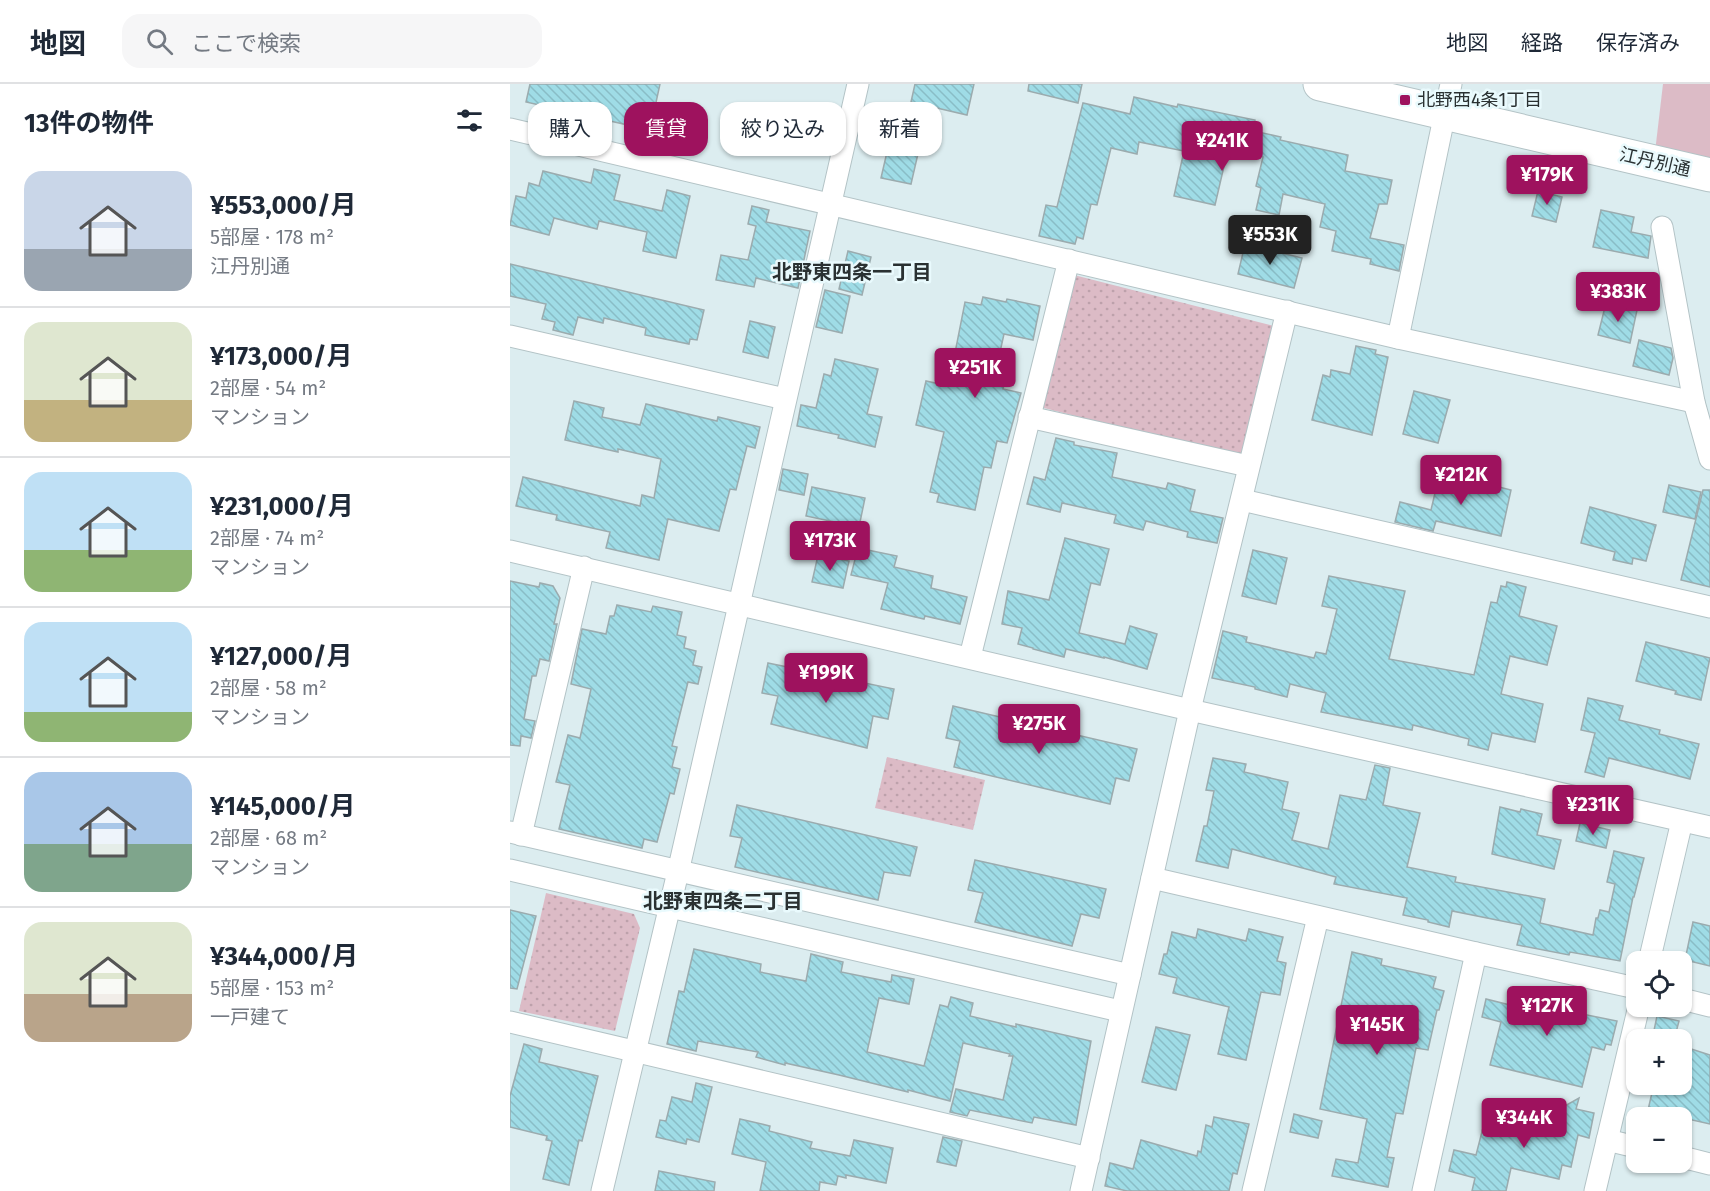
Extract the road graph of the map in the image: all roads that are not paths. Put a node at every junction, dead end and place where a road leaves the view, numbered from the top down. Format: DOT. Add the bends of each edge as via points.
graph roads {
  1 [pos="858,84"];
  2 [pos="1320,84"];
  3 [pos="1448,98"];
  4 [pos="510,129"];
  5 [pos="1710,175"];
  6 [pos="830,205"];
  7 [pos="1662,227"];
  8 [pos="1070,260"];
  9 [pos="1287,311"];
  10 [pos="510,336"];
  11 [pos="1398,338"];
  12 [pos="785,399"];
  13 [pos="1694,402"];
  14 [pos="1029,417"];
  15 [pos="1710,459"];
  16 [pos="1248,466"];
  17 [pos="1242,500"];
  18 [pos="510,551"];
  19 [pos="584,567"];
  20 [pos="738,603"];
  21 [pos="1710,607"];
  22 [pos="970,657"];
  23 [pos="1190,710"];
  24 [pos="1682,821"];
  25 [pos="1710,827"];
  26 [pos="516,834"];
  27 [pos="510,870"];
  28 [pos="678,872"];
  29 [pos="1152,878"];
  30 [pos="669,905"];
  31 [pos="1318,917"];
  32 [pos="1652,951"];
  33 [pos="1476,953"];
  34 [pos="1130,975"];
  35 [pos="1626,985"];
  36 [pos="1692,1002"];
  37 [pos="1710,1006"];
  38 [pos="1120,1011"];
  39 [pos="1635,1017"];
  40 [pos="510,1022"];
  41 [pos="635,1052"];
  42 [pos="1607,1140"];
  43 [pos="1626,1145"];
  44 [pos="1089,1158"];
  45 [pos="1692,1160"];
  46 [pos="1710,1164"];
  47 [pos="602,1191"];
  48 [pos="1081,1191"];
  49 [pos="1253,1191"];
  50 [pos="1423,1191"];
  51 [pos="1595,1191"];
  1 -- 6 [label="street"];
  2 -- 3 [label="main road, 江丹別通"];
  3 -- 5 [label="main road, 江丹別通"];
  3 -- 11 [label="street"];
  4 -- 6 [label="street"];
  6 -- 8 [label="street"];
  6 -- 12 [label="street"];
  7 -- 13 [label="street"];
  8 -- 9 [label="street"];
  8 -- 14 [label="street"];
  9 -- 11 [label="street"];
  9 -- 16 [label="street"];
  10 -- 12 [label="street"];
  11 -- 13 [label="street"];
  12 -- 20 [label="street"];
  13 -- 15 [label="street"];
  14 -- 16 [label="street"];
  14 -- 22 [label="street"];
  16 -- 17 [label="street"];
  17 -- 21 [label="street"];
  17 -- 23 [label="street"];
  18 -- 19 [label="street"];
  19 -- 20 [label="street"];
  19 -- 26 [label="street"];
  20 -- 22 [label="street"];
  20 -- 28 [label="street"];
  22 -- 23 [label="street"];
  23 -- 24 [label="street"];
  23 -- 29 [label="street"];
  24 -- 25 [label="street"];
  24 -- 32 [label="street"];
  26 -- 28 [label="street"];
  27 -- 30 [label="street"];
  28 -- 30 [label="street"];
  28 -- 34 [label="street"];
  29 -- 31 [label="street"];
  29 -- 34 [label="street"];
  30 -- 38 [label="street"];
  30 -- 41 [label="street"];
  31 -- 33 [label="street"];
  31 -- 49 [label="street"];
  33 -- 35 [label="street"];
  33 -- 50 [label="street"];
  34 -- 38 [label="street"];
  36 -- 37 [label="street"];
  38 -- 44 [label="street"];
  39 -- 42 [label="street"];
  40 -- 41 [label="street"];
  41 -- 44 [label="street"];
  41 -- 47 [label="street"];
  42 -- 43 [label="street"];
  42 -- 51 [label="street"];
  44 -- 48 [label="street"];
  45 -- 46 [label="street"];
}
